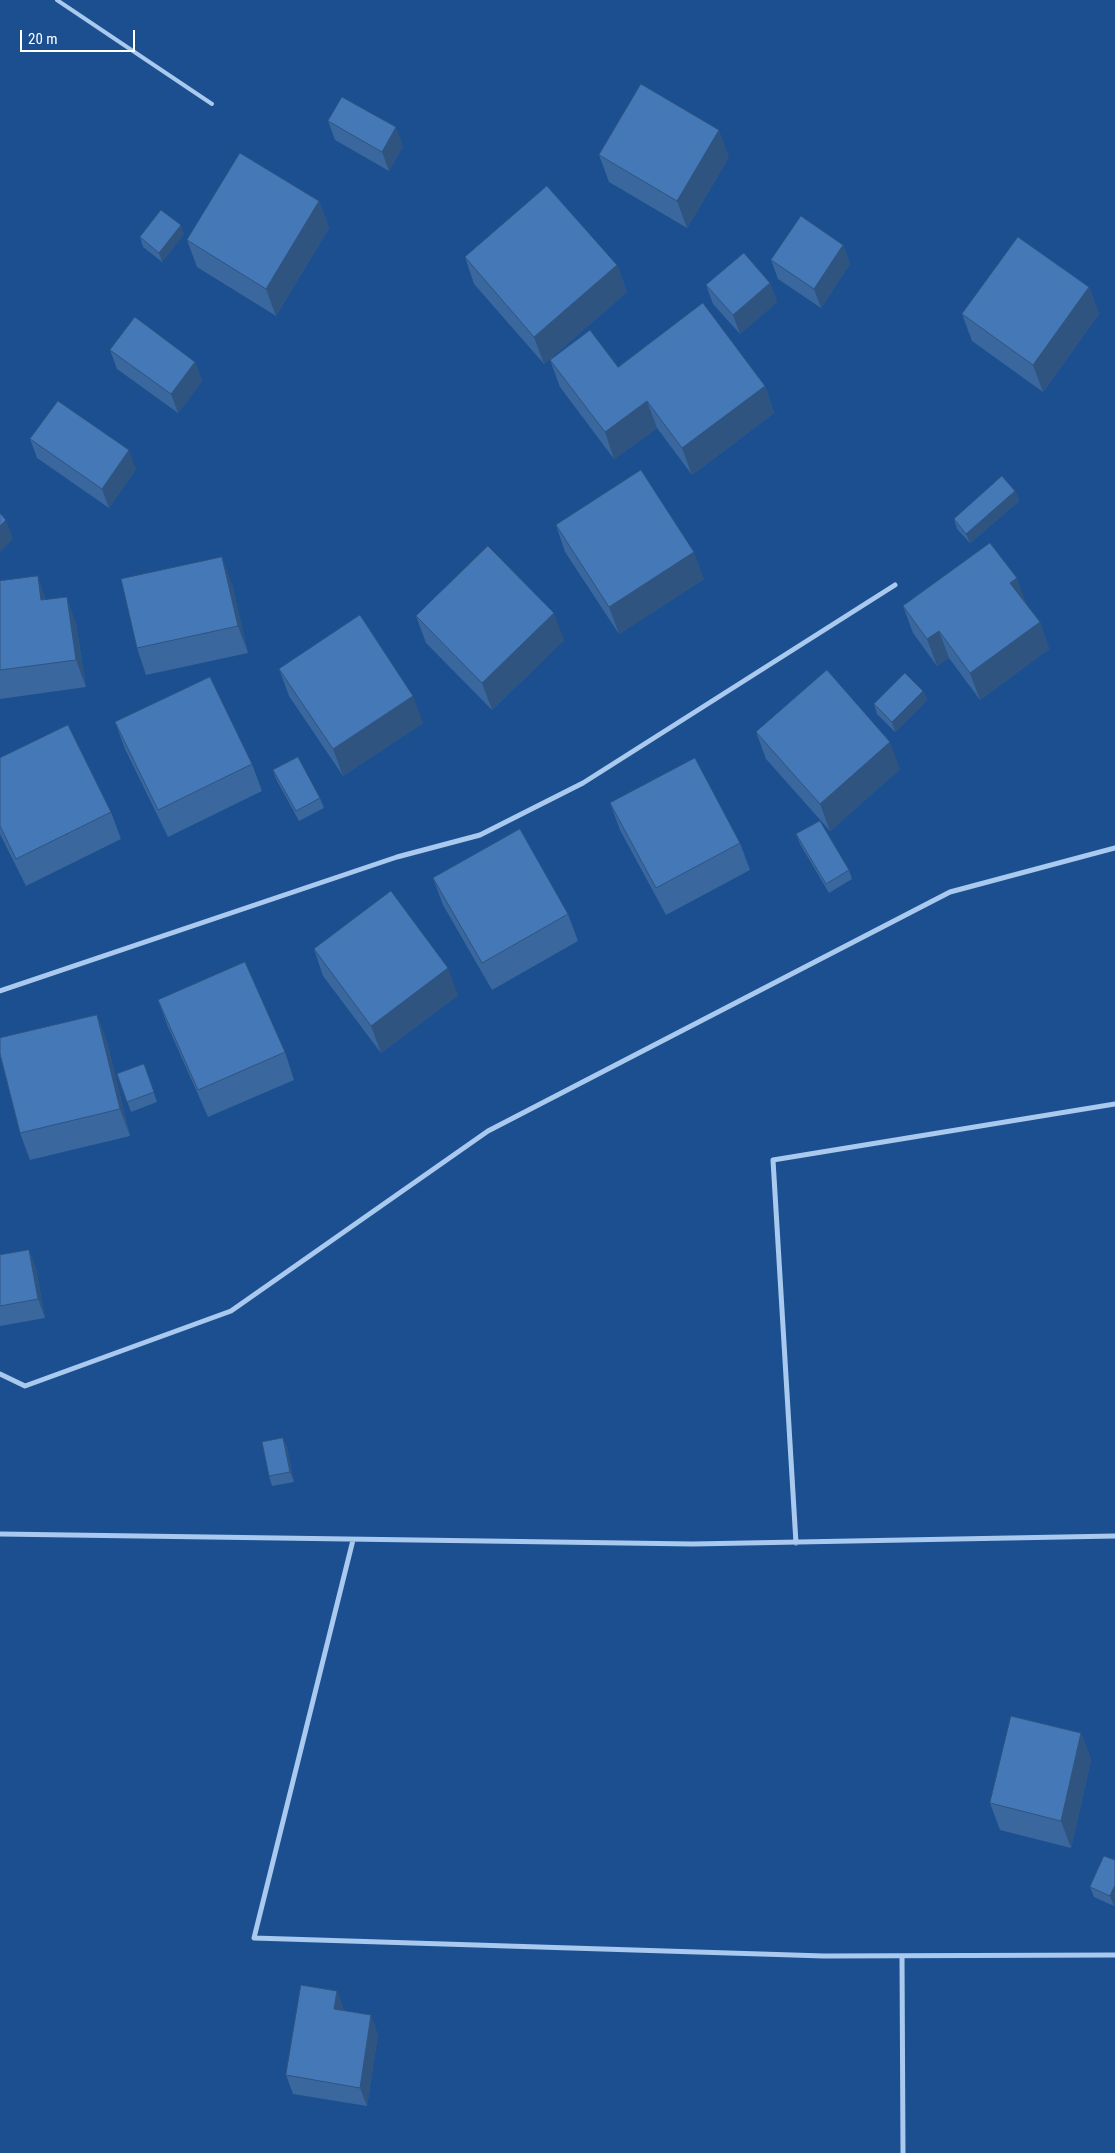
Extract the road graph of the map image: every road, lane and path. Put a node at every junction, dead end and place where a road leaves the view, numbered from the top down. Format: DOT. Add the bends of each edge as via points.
graph roads {
  1 [pos="57,0"];
  2 [pos="212,104"];
  3 [pos="895,585"];
  4 [pos="1115,848"];
  5 [pos="0,991"];
  6 [pos="1115,1104"];
  7 [pos="0,1374"];
  8 [pos="0,1534"];
  9 [pos="1115,1536"];
  10 [pos="353,1540"];
  11 [pos="796,1543"];
  12 [pos="1115,1955"];
  13 [pos="902,1956"];
  14 [pos="903,2153"];
  1 -- 2 [label="lane"];
  3 -- 5 [label="street" via="583,783 480,835 397,857"];
  4 -- 7 [label="street" via="950,892 488,1131 231,1311 25,1386"];
  6 -- 11 [label="street" via="773,1160"];
  8 -- 10 [label="street"];
  9 -- 11 [label="street"];
  10 -- 11 [label="street"];
  10 -- 13 [label="street" via="254,1938"];
  12 -- 13 [label="street"];
  13 -- 14 [label="street"];
}
